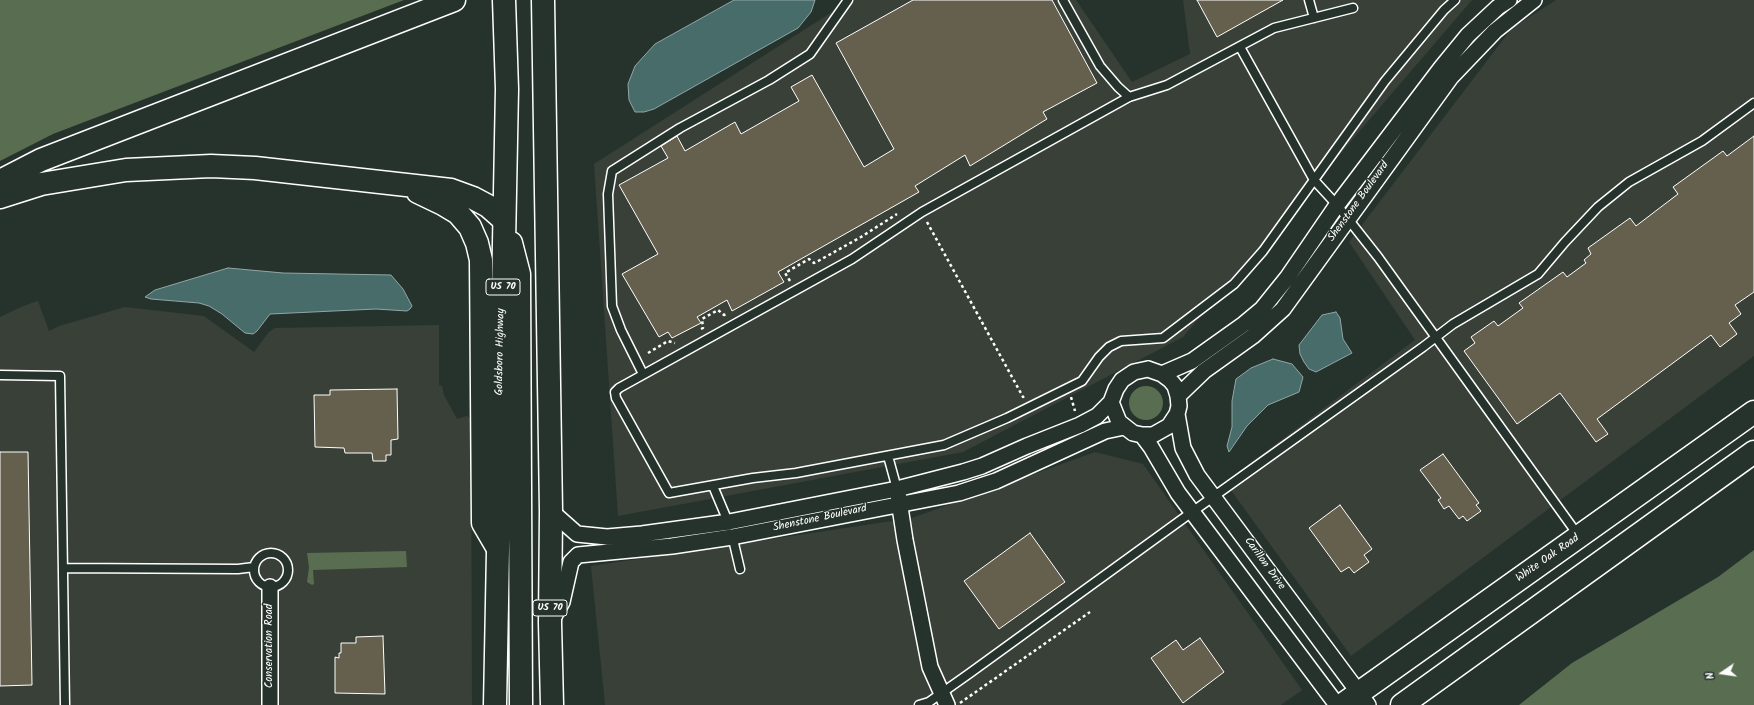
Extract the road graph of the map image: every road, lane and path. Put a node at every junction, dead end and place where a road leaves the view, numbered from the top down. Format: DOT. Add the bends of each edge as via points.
graph roads {
  1 [pos="454,0"];
  2 [pos="504,0"];
  3 [pos="848,0"];
  4 [pos="1063,0"];
  5 [pos="1309,0"];
  6 [pos="1455,0"];
  7 [pos="1509,0"];
  8 [pos="1534,0"];
  9 [pos="543,8"];
  10 [pos="1353,8"];
  11 [pos="1314,18"];
  12 [pos="1240,47"];
  13 [pos="1129,97"];
  14 [pos="1754,103"];
  15 [pos="0,180"];
  16 [pos="1314,180"];
  17 [pos="400,183"];
  18 [pos="0,197"];
  19 [pos="1337,205"];
  20 [pos="922,212"];
  21 [pos="899,213"];
  22 [pos="1347,219"];
  23 [pos="504,220"];
  24 [pos="784,284"];
  25 [pos="731,312"];
  26 [pos="697,331"];
  27 [pos="1437,337"];
  28 [pos="680,341"];
  29 [pos="648,353"];
  30 [pos="643,374"];
  31 [pos="1162,374"];
  32 [pos="0,375"];
  33 [pos="1067,389"];
  34 [pos="1030,393"];
  35 [pos="1178,396"];
  36 [pos="1112,402"];
  37 [pos="1076,412"];
  38 [pos="1754,412"];
  39 [pos="1177,414"];
  40 [pos="1124,427"];
  41 [pos="1142,435"];
  42 [pos="1754,452"];
  43 [pos="888,456"];
  44 [pos="713,486"];
  45 [pos="898,496"];
  46 [pos="1214,497"];
  47 [pos="551,511"];
  48 [pos="1192,512"];
  49 [pos="730,529"];
  50 [pos="1580,537"];
  51 [pos="497,547"];
  52 [pos="254,566"];
  53 [pos="63,568"];
  54 [pos="740,569"];
  55 [pos="270,587"];
  56 [pos="1090,612"];
  57 [pos="550,623"];
  58 [pos="944,699"];
  59 [pos="1356,701"];
  60 [pos="65,705"];
  61 [pos="270,705"];
  62 [pos="495,705"];
  63 [pos="521,705"];
  64 [pos="552,705"];
  65 [pos="919,705"];
  66 [pos="958,705"];
  67 [pos="1337,705"];
  68 [pos="1402,705"];
  1 -- 15 [label="main road" via="41,160"];
  2 -- 23 [label="main road, Goldsboro Highway / US 70" via="507,89"];
  3 -- 30 [label="lane" via="810,54 769,80 680,128 612,171 608,194 612,306"];
  4 -- 13 [label="lane" via="1100,66"];
  5 -- 11 [label="lane"];
  6 -- 16 [label="lane" via="1385,81"];
  7 -- 19 [label="street, Shenstone Boulevard" via="1468,35"];
  8 -- 22 [label="street, Shenstone Boulevard" via="1495,31 1451,77"];
  9 -- 47 [label="main road, US 70"];
  10 -- 11 [label="lane"];
  11 -- 12 [label="lane" via="1274,28"];
  12 -- 13 [label="lane" via="1168,85"];
  12 -- 16 [label="lane"];
  13 -- 20 [label="lane"];
  14 -- 27 [label="lane" via="1702,141 1629,182 1598,207 1538,274 1470,313"];
  16 -- 19 [label="lane"];
  16 -- 33 [label="lane" via="1263,251 1234,284 1163,338 1120,341 1109,347 1082,381"];
  17 -- 18 [label="main road" via="284,170 211,166 126,170 41,184"];
  17 -- 23 [label="main road" via="459,192 488,206"];
  17 -- 51 [label="main road" via="458,213 470,227 477,243 481,260 483,523"];
  19 -- 22 [label="lane"];
  19 -- 31 [label="street, Shenstone Boulevard" via="1287,278 1262,309 1192,360"];
  20 -- 30 [label="lane" via="852,259"];
  20 -- 34 [label="path" via="1023,397"];
  21 -- 24 [label="path" via="820,260 814,263 809,259 785,273 791,280"];
  22 -- 27 [label="lane"];
  22 -- 35 [label="street, Shenstone Boulevard" via="1283,309 1253,336 1204,371"];
  23 -- 51 [label="main road, Goldsboro Highway / US 70"];
  23 -- 63 [label="main road" via="519,274"];
  25 -- 26 [label="path" via="724,316 718,310 702,319 703,328"];
  27 -- 46 [label="lane"];
  27 -- 50 [label="lane"];
  28 -- 29 [label="path" via="674,344 668,341"];
  30 -- 44 [label="lane" via="619,388 615,392 616,398 669,493"];
  31 -- 35 [label="street" via="1175,386"];
  31 -- 36 [label="street" via="1148,369 1129,374 1118,384"];
  32 -- 53 [label="lane" via="60,376"];
  33 -- 37 [label="path"];
  33 -- 43 [label="lane" via="944,445"];
  35 -- 39 [label="street"];
  36 -- 40 [label="street" via="1116,416"];
  36 -- 45 [label="street, Shenstone Boulevard" via="1097,416 1080,425 982,466"];
  38 -- 50 [label="main road, White Oak Road"];
  39 -- 41 [label="street" via="1164,430 1153,435"];
  39 -- 46 [label="street, Carillon Drive" via="1183,448 1197,475"];
  40 -- 41 [label="street"];
  40 -- 45 [label="street, Shenstone Boulevard" via="1105,431 996,481 959,493"];
  41 -- 48 [label="street"];
  42 -- 68 [label="main road"];
  43 -- 44 [label="lane"];
  43 -- 45 [label="lane"];
  44 -- 49 [label="lane"];
  45 -- 49 [label="street, Shenstone Boulevard"];
  45 -- 58 [label="street" via="930,667"];
  46 -- 48 [label="lane"];
  46 -- 59 [label="street, Carillon Drive"];
  47 -- 49 [label="street, Shenstone Boulevard" via="578,534 607,537"];
  47 -- 57 [label="main road, US 70"];
  48 -- 58 [label="lane"];
  48 -- 67 [label="street"];
  49 -- 54 [label="lane"];
  49 -- 57 [label="street, Shenstone Boulevard" via="659,547 578,555 571,562 562,602"];
  50 -- 59 [label="main road, White Oak Road"];
  51 -- 62 [label="main road, Goldsboro Highway / US 70"];
  52 -- 53 [label="lane" via="238,569"];
  52 -- 55 [label="lane" via="259,583"];
  52 -- 55 [label="lane" via="265,554 276,553 285,560 288,570 285,581"];
  53 -- 60 [label="lane"];
  55 -- 61 [label="street, Conservation Road"];
  56 -- 66 [label="path"];
  57 -- 64 [label="main road, US 70"];
  58 -- 65 [label="lane"];
}
